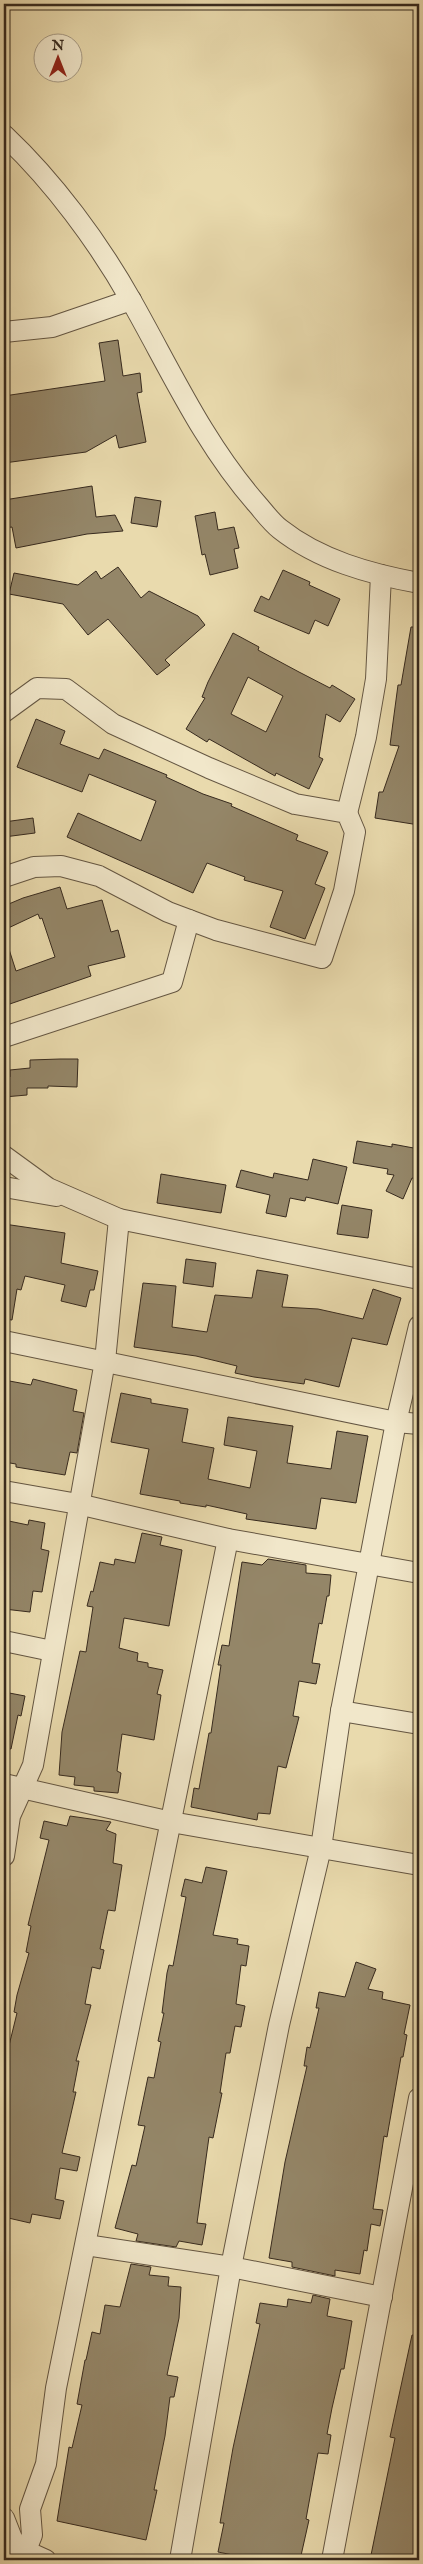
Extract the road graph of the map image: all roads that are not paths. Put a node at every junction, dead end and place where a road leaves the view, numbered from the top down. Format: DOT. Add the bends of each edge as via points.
graph roads {
  1 [pos="4,135"];
  2 [pos="131,300"];
  3 [pos="4,332"];
  4 [pos="381,575"];
  5 [pos="419,582"];
  6 [pos="4,712"];
  7 [pos="347,813"];
  8 [pos="4,877"];
  9 [pos="189,920"];
  10 [pos="4,1037"];
  11 [pos="4,1156"];
  12 [pos="4,1187"];
  13 [pos="72,1198"];
  14 [pos="119,1219"];
  15 [pos="419,1279"];
  16 [pos="419,1326"];
  17 [pos="4,1341"];
  18 [pos="105,1361"];
  19 [pos="396,1422"];
  20 [pos="419,1424"];
  21 [pos="4,1491"];
  22 [pos="78,1504"];
  23 [pos="228,1539"];
  24 [pos="370,1563"];
  25 [pos="419,1573"];
  26 [pos="4,1641"];
  27 [pos="52,1650"];
  28 [pos="342,1710"];
  29 [pos="419,1724"];
  30 [pos="4,1784"];
  31 [pos="24,1788"];
  32 [pos="170,1822"];
  33 [pos="321,1848"];
  34 [pos="4,1856"];
  35 [pos="419,1865"];
  36 [pos="419,2098"];
  37 [pos="414,2156"];
  38 [pos="86,2245"];
  39 [pos="231,2268"];
  40 [pos="382,2298"];
  41 [pos="4,2518"];
  42 [pos="24,2555"];
  43 [pos="46,2560"];
  44 [pos="180,2560"];
  45 [pos="332,2560"];
  1 -- 2 [label="street" via="68,205"];
  2 -- 3 [label="street" via="52,327"];
  2 -- 4 [label="street" via="197,420 237,481 279,528 315,552"];
  4 -- 5 [label="street"];
  4 -- 7 [label="street" via="376,679"];
  6 -- 7 [label="street" via="37,688 66,689 113,724 209,768 295,804"];
  7 -- 9 [label="street" via="355,832 344,891 322,958"];
  8 -- 9 [label="street" via="34,867 61,866 99,876"];
  9 -- 10 [label="street" via="172,982"];
  11 -- 13 [label="street" via="48,1188"];
  12 -- 13 [label="street"];
  13 -- 14 [label="street"];
  14 -- 15 [label="street"];
  14 -- 18 [label="street"];
  16 -- 19 [label="street"];
  17 -- 18 [label="street"];
  18 -- 19 [label="street"];
  18 -- 22 [label="street"];
  19 -- 20 [label="street"];
  19 -- 24 [label="street"];
  21 -- 22 [label="street"];
  22 -- 23 [label="street"];
  22 -- 27 [label="street"];
  23 -- 24 [label="street"];
  23 -- 32 [label="street"];
  24 -- 25 [label="street"];
  24 -- 28 [label="street"];
  26 -- 27 [label="street"];
  27 -- 31 [label="street" via="33,1765"];
  28 -- 29 [label="street"];
  28 -- 33 [label="street"];
  30 -- 31 [label="street"];
  31 -- 32 [label="street"];
  31 -- 34 [label="street" via="10,1816"];
  32 -- 33 [label="street"];
  32 -- 38 [label="street"];
  33 -- 35 [label="street"];
  33 -- 39 [label="street" via="279,2025"];
  36 -- 37 [label="street"];
  37 -- 40 [label="street"];
  38 -- 39 [label="street"];
  38 -- 42 [label="street" via="56,2388 46,2464 30,2509 32,2535"];
  39 -- 40 [label="street"];
  39 -- 44 [label="street"];
  40 -- 45 [label="street"];
  41 -- 42 [label="street" via="15,2546"];
  42 -- 43 [label="street"];
}
